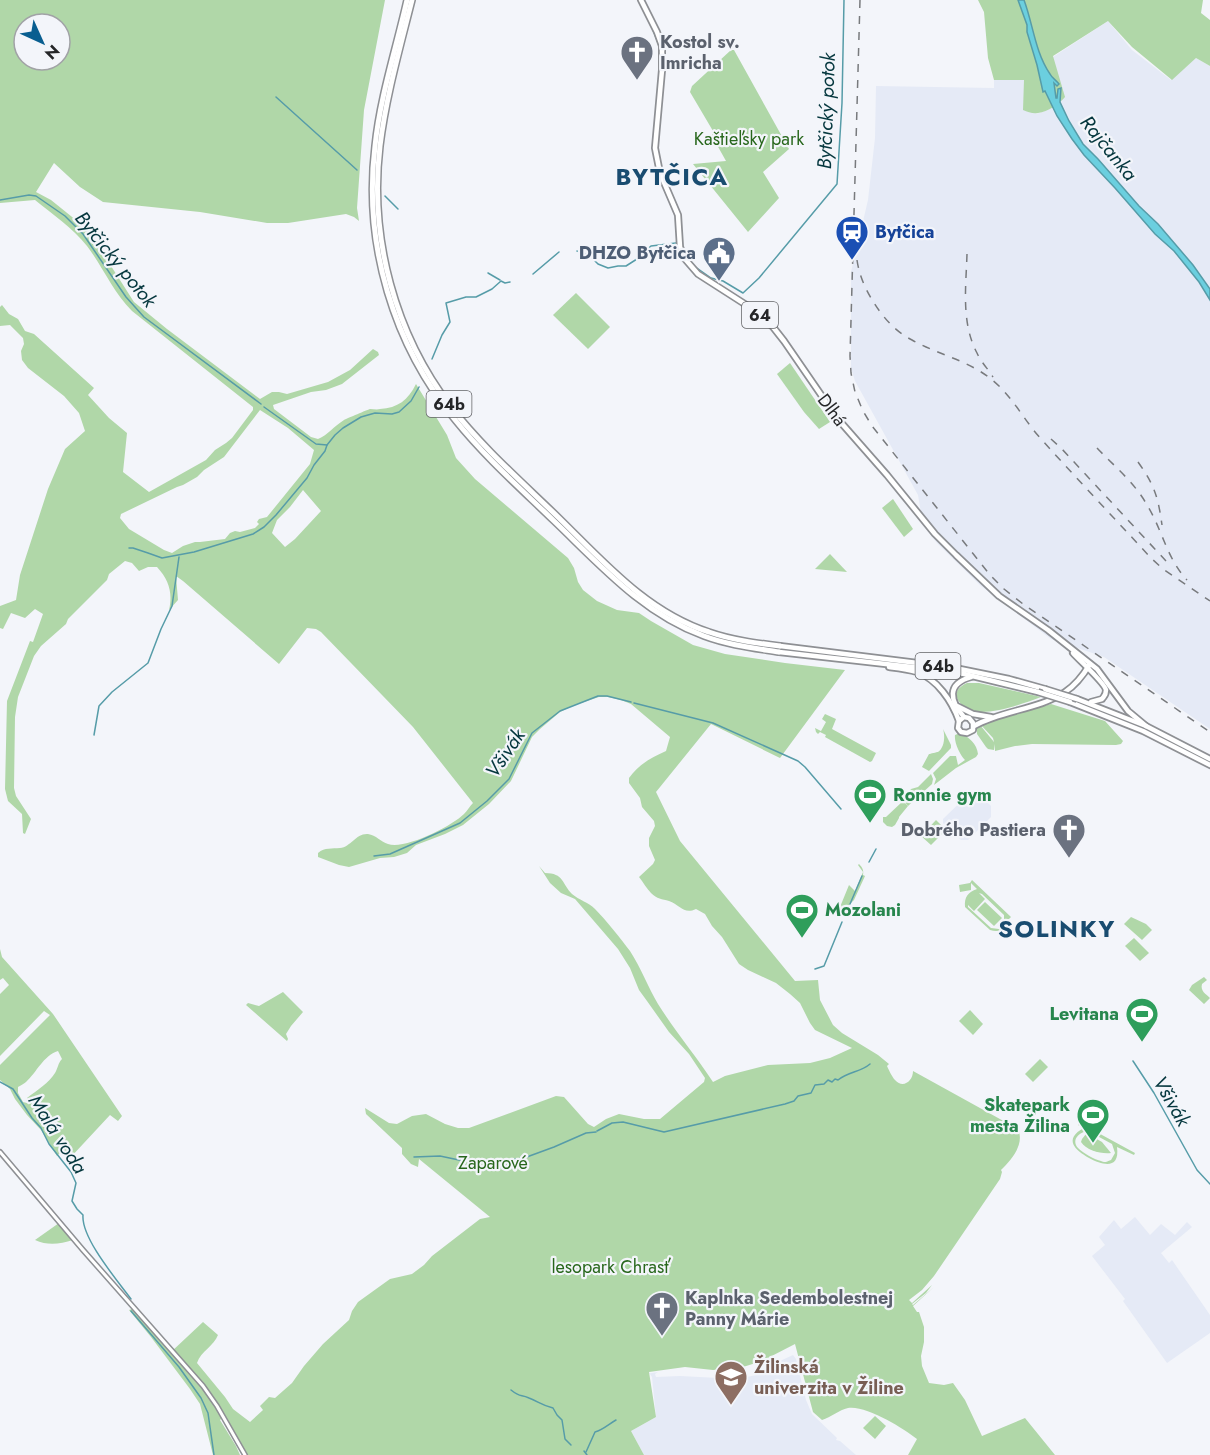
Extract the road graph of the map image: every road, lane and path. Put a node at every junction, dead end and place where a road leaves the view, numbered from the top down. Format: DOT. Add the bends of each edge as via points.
graph roads {
  1 [pos="407,0"];
  2 [pos="412,0"];
  3 [pos="641,0"];
  4 [pos="780,649"];
  5 [pos="862,661"];
  6 [pos="1089,667"];
  7 [pos="973,677"];
  8 [pos="1088,703"];
  9 [pos="955,704"];
  10 [pos="994,717"];
  11 [pos="961,719"];
  12 [pos="972,720"];
  13 [pos="974,726"];
  14 [pos="1145,729"];
  15 [pos="1210,759"];
  16 [pos="1210,765"];
  17 [pos="0,1152"];
  18 [pos="245,1455"];
  1 -- 4 [label="highway, 64b" via="377,127 373,202 385,286 423,375 480,448 636,598 704,636"];
  2 -- 4 [label="highway, 64b" via="382,134 378,202 391,285 428,372 449,405 477,437 644,598 707,632"];
  3 -- 6 [label="main road, Dlhá / 64" via="663,54 655,148 660,173 678,215 681,251 690,266 770,324 837,418 935,534 994,591 1048,630"];
  4 -- 5 [label="main road, 64b"];
  4 -- 8 [label="main road, 64b, bridge" via="950,667 1009,679"];
  5 -- 7 [label="main road, 64b"];
  5 -- 11 [label="main road" via="926,676"];
  6 -- 8 [label="main road" via="1106,693 1102,699"];
  6 -- 10 [label="main road" via="1058,696"];
  6 -- 14 [label="main road" via="1100,673"];
  7 -- 9 [label="main road" via="955,687"];
  7 -- 14 [label="main road, 64b, bridge" via="1038,692"];
  8 -- 14 [label="main road, 64b"];
  9 -- 10 [label="main road" via="973,714"];
  9 -- 11 [label="main road"];
  10 -- 12 [label="main road"];
  10 -- 13 [label="main road"];
  11 -- 12 [label="main road"];
  11 -- 13 [label="main road" via="958,728 964,733"];
  12 -- 13 [label="main road"];
  14 -- 15 [label="main road"];
  14 -- 16 [label="main road"];
  17 -- 18 [label="street" via="210,1395"];
}
